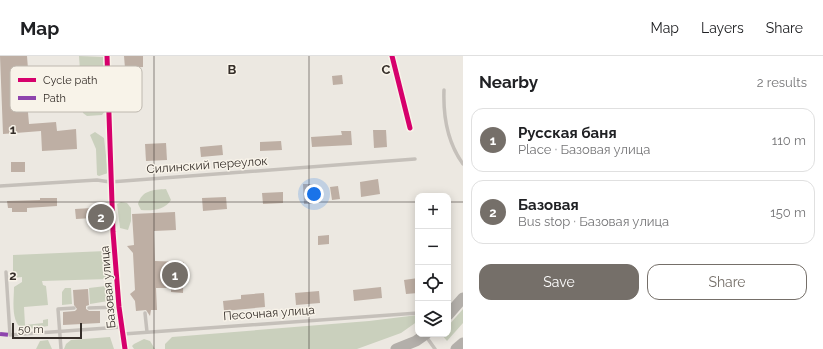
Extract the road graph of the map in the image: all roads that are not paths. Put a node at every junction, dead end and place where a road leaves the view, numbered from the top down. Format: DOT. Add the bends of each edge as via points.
graph roads {
  1 [pos="107,56"];
  2 [pos="392,56"];
  3 [pos="107,66"];
  4 [pos="444,90"];
  5 [pos="108,112"];
  6 [pos="410,128"];
  7 [pos="415,159"];
  8 [pos="463,164"];
  9 [pos="110,182"];
  10 [pos="0,186"];
  11 [pos="6,272"];
  12 [pos="463,298"];
  13 [pos="119,306"];
  14 [pos="74,308"];
  15 [pos="89,308"];
  16 [pos="451,312"];
  17 [pos="145,313"];
  18 [pos="415,313"];
  19 [pos="122,331"];
  20 [pos="60,332"];
  21 [pos="147,332"];
  22 [pos="422,337"];
  23 [pos="428,337"];
  24 [pos="463,343"];
  25 [pos="61,349"];
  26 [pos="125,349"];
  27 [pos="396,349"];
  28 [pos="435,349"];
  29 [pos="456,349"];
  1 -- 3 [label="street, Базовая улица"];
  2 -- 6 [label="street"];
  4 -- 8 [label="lane" via="447,132 456,155"];
  5 -- 9 [label="street, Базовая улица"];
  7 -- 9 [label="lane, Силинский переулок"];
  9 -- 10 [label="lane, Силинский переулок" via="98,180"];
  9 -- 13 [label="street, Базовая улица"];
  11 -- 20 [label="lane, Песочная улица" via="10,335"];
  12 -- 16 [label="main road"];
  13 -- 15 [label="lane"];
  13 -- 19 [label="street, Базовая улица"];
  14 -- 20 [label="lane" via="58,309"];
  17 -- 21 [label="lane"];
  18 -- 21 [label="lane, Песочная улица"];
  19 -- 20 [label="lane, Песочная улица"];
  19 -- 21 [label="lane, Песочная улица"];
  19 -- 26 [label="street, Базовая улица"];
  20 -- 25 [label="lane"];
  22 -- 27 [label="main road"];
  23 -- 28 [label="lane"];
  24 -- 29 [label="main road"];
}
